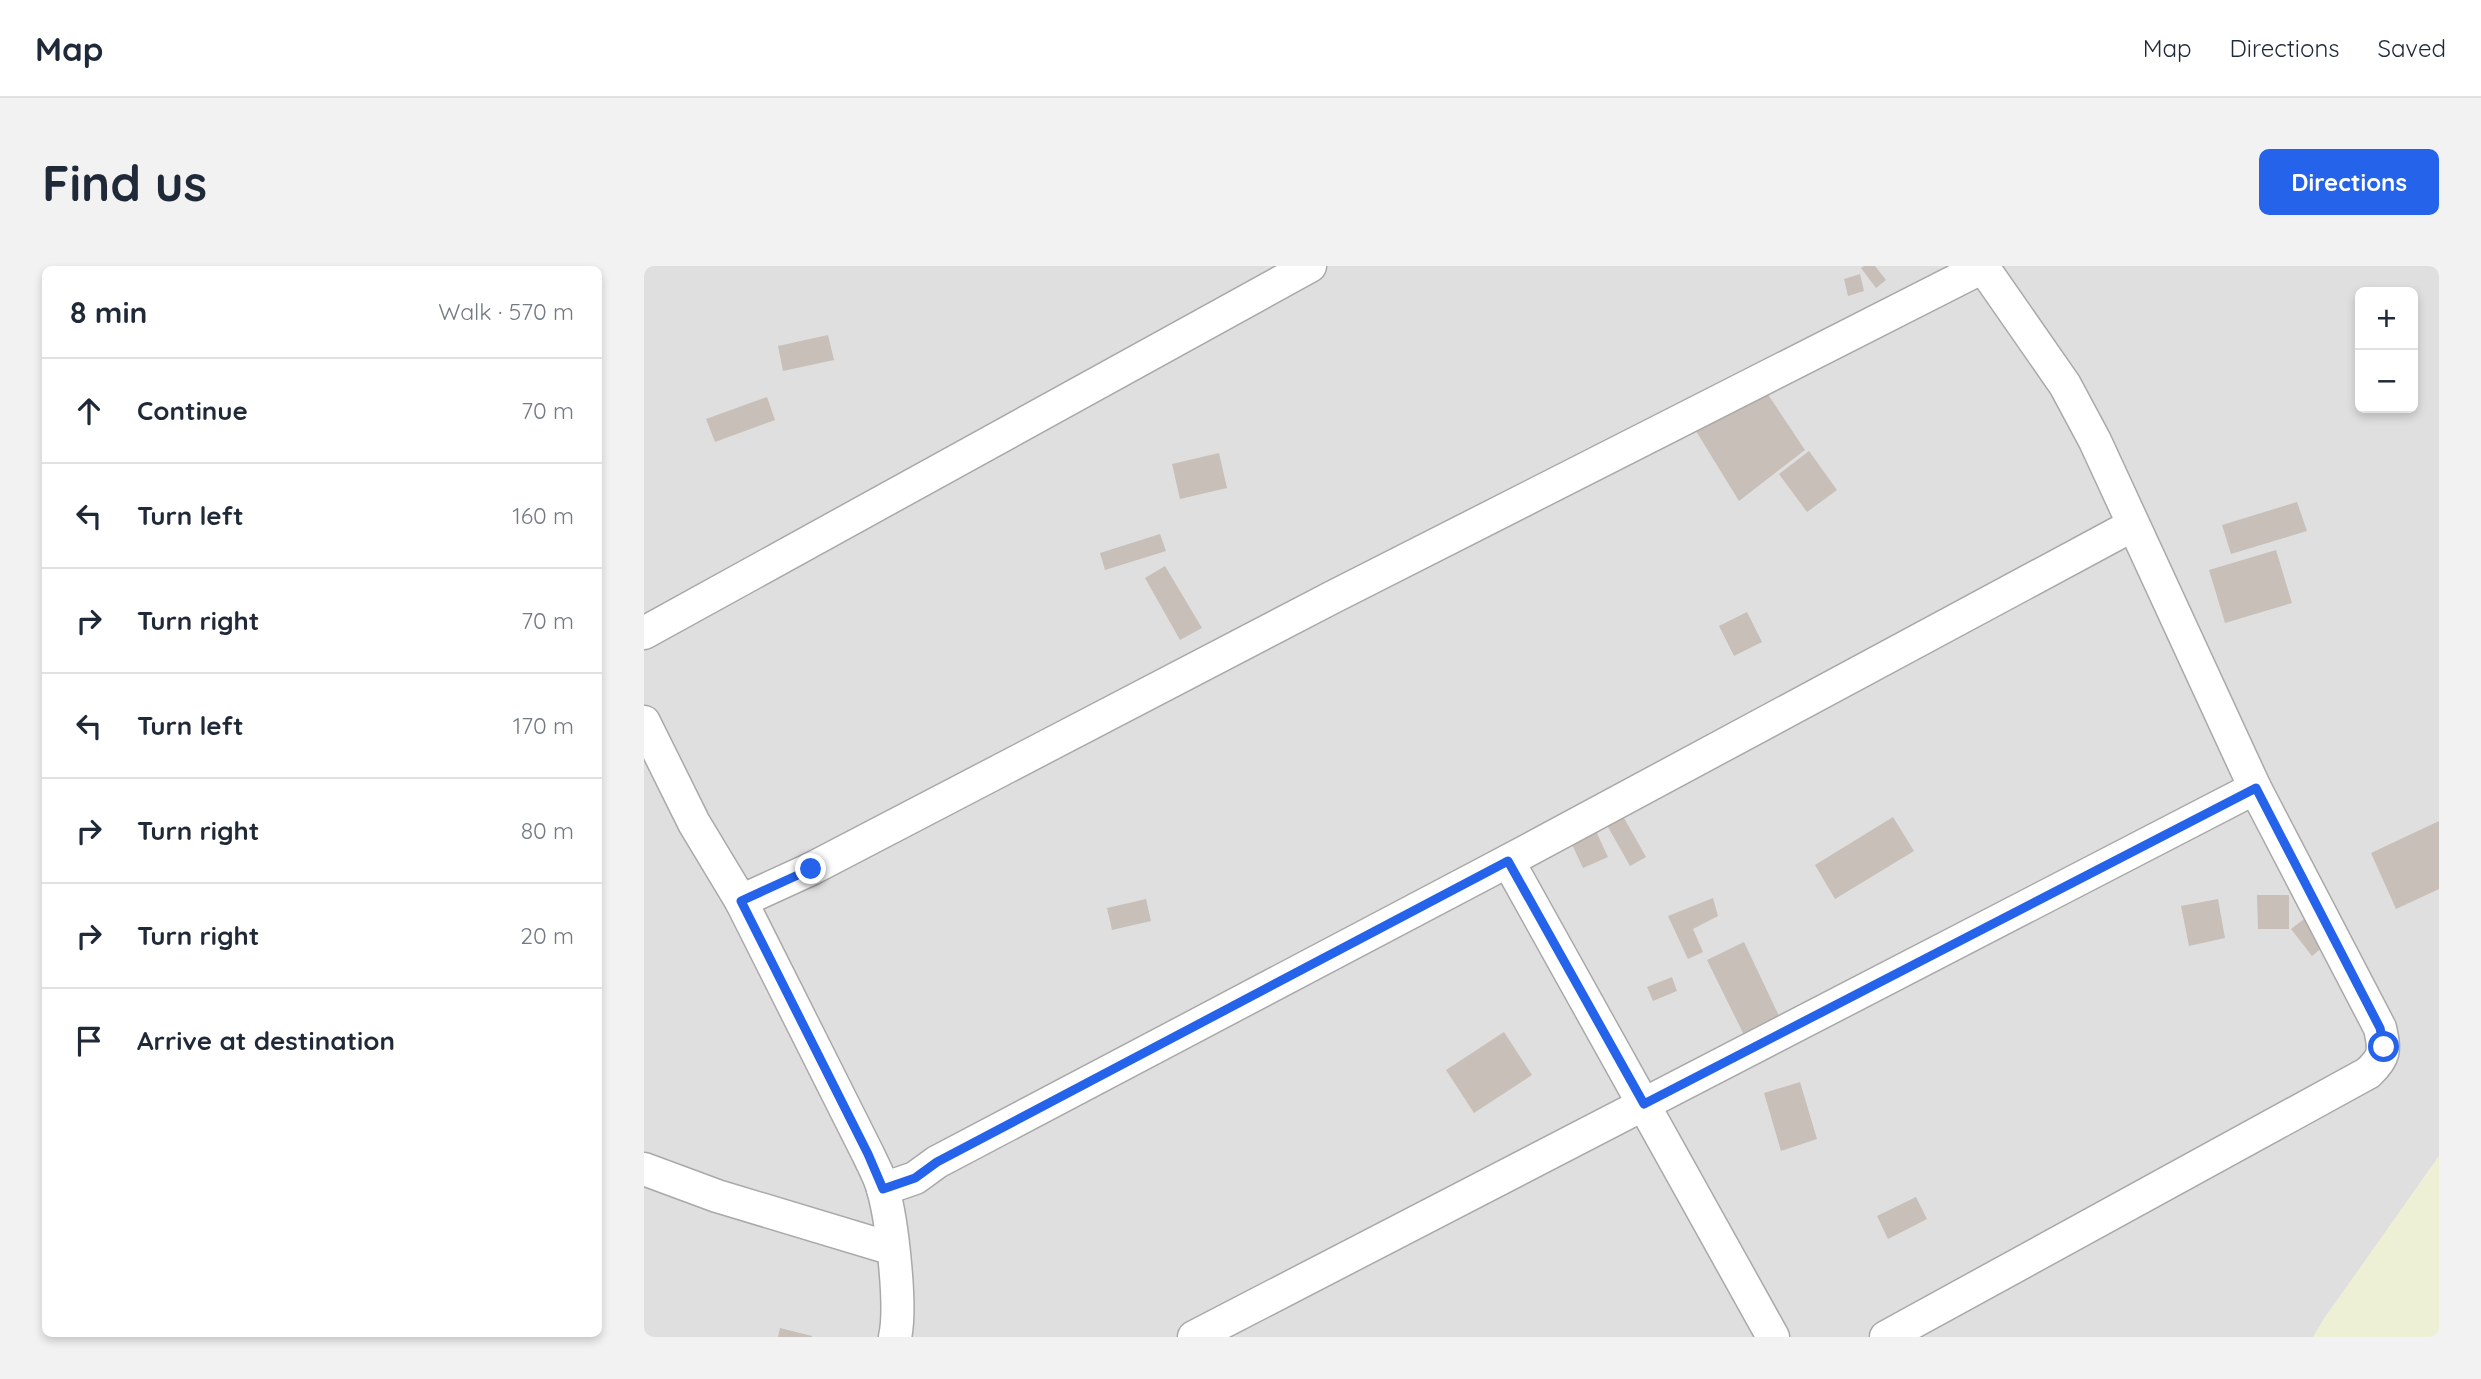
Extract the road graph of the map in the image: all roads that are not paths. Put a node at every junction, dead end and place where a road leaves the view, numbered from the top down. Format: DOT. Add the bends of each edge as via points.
graph roads {
  1 [pos="1310,266"];
  2 [pos="1984,266"];
  3 [pos="2133,525"];
  4 [pos="644,633"];
  5 [pos="644,722"];
  6 [pos="2256,788"];
  7 [pos="1508,861"];
  8 [pos="741,901"];
  9 [pos="1644,1104"];
  10 [pos="644,1169"];
  11 [pos="883,1189"];
  12 [pos="893,1249"];
  13 [pos="895,1337"];
  14 [pos="1194,1337"];
  15 [pos="1773,1337"];
  16 [pos="1886,1337"];
  1 -- 4 [label="street"];
  2 -- 3 [label="street" via="2065,385"];
  2 -- 8 [label="street"];
  3 -- 6 [label="street"];
  3 -- 7 [label="street"];
  5 -- 8 [label="street" via="694,823"];
  6 -- 9 [label="street"];
  6 -- 16 [label="street" via="2380,1028 2384,1047 2380,1062 2368,1073"];
  7 -- 9 [label="street"];
  7 -- 11 [label="street" via="937,1162 915,1178"];
  8 -- 11 [label="street"];
  9 -- 14 [label="street"];
  9 -- 15 [label="street"];
  10 -- 12 [label="street"];
  11 -- 12 [label="street"];
  12 -- 13 [label="street" via="899,1323"];
}
